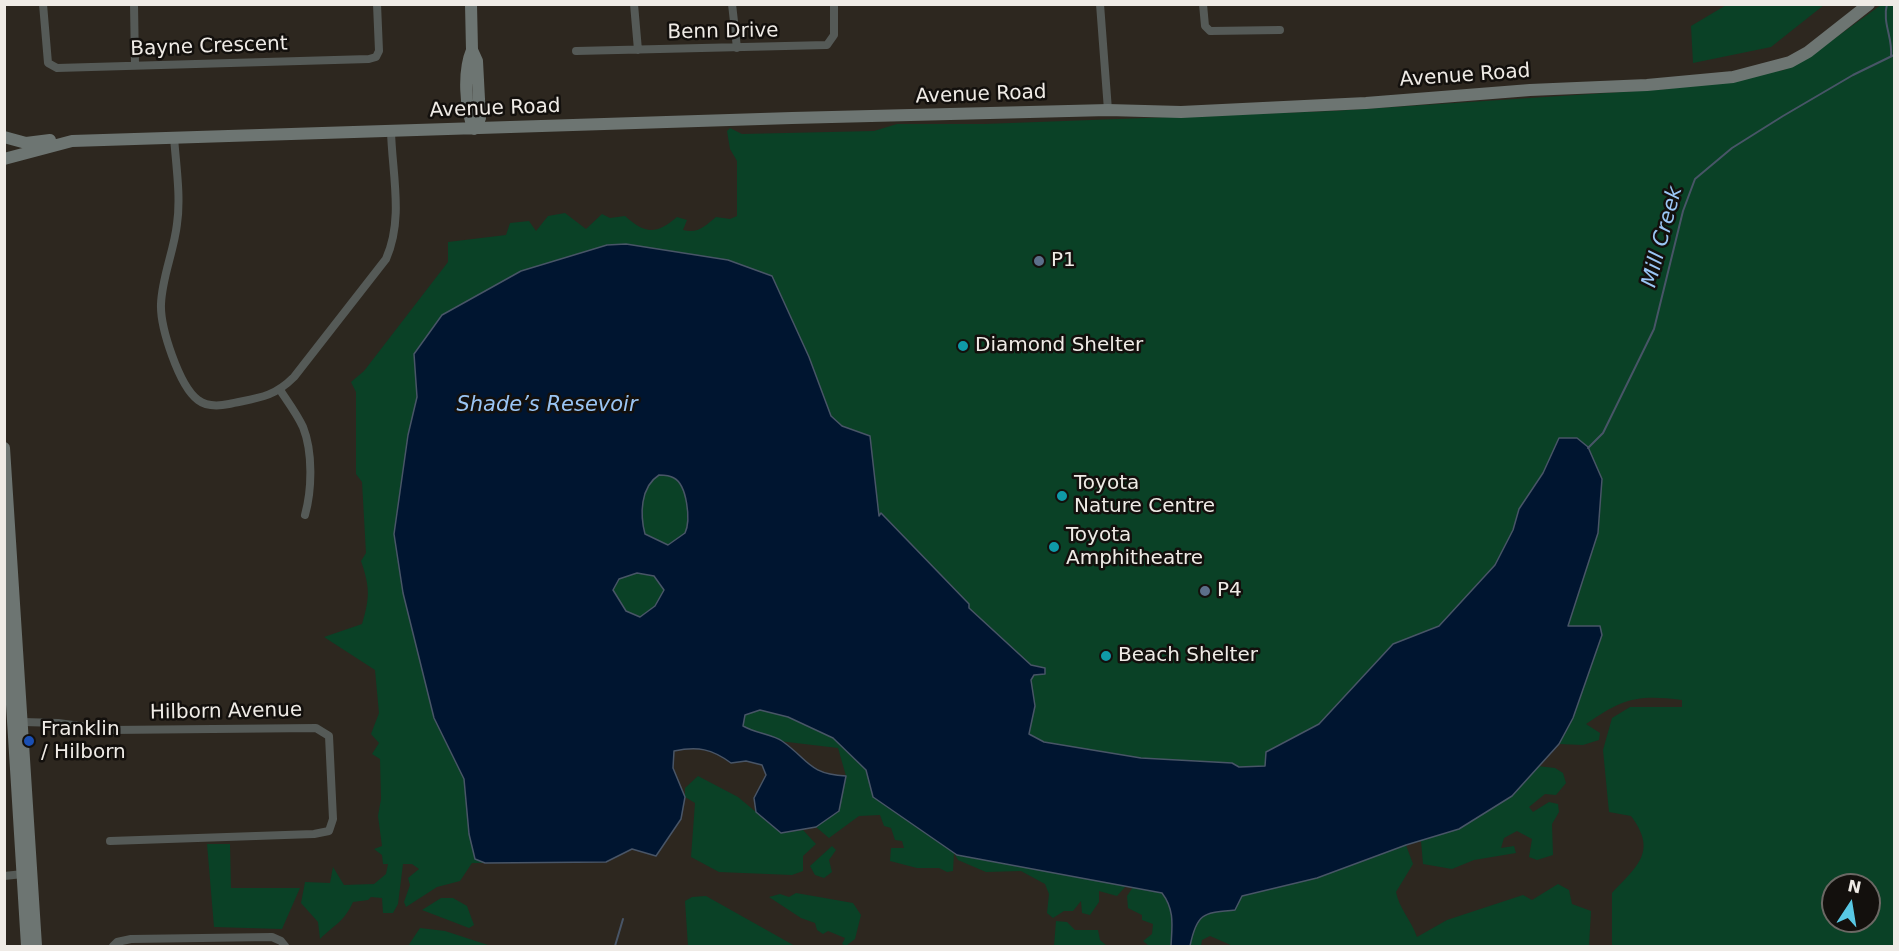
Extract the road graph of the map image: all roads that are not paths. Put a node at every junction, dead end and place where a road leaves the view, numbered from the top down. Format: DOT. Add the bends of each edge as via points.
graph roads {
  1 [pos="43,4"];
  2 [pos="134,4"];
  3 [pos="377,4"];
  4 [pos="471,4"];
  5 [pos="634,4"];
  6 [pos="732,4"];
  7 [pos="834,4"];
  8 [pos="1100,4"];
  9 [pos="1203,4"];
  10 [pos="1869,4"];
  11 [pos="1280,30"];
  12 [pos="737,48"];
  13 [pos="638,50"];
  14 [pos="576,51"];
  15 [pos="135,65"];
  16 [pos="1108,110"];
  17 [pos="474,129"];
  18 [pos="391,131"];
  19 [pos="4,137"];
  20 [pos="174,137"];
  21 [pos="72,141"];
  22 [pos="4,159"];
  23 [pos="280,390"];
  24 [pos="4,447"];
  25 [pos="305,515"];
  26 [pos="4,576"];
  27 [pos="13,723"];
  28 [pos="111,841"];
  29 [pos="23,874"];
  30 [pos="4,876"];
  31 [pos="27,946"];
  32 [pos="36,946"];
  33 [pos="113,946"];
  34 [pos="285,946"];
  1 -- 15 [label="street, Bayne Crescent" via="48,63 57,68"];
  2 -- 15 [label="street"];
  3 -- 15 [label="street, Bayne Crescent" via="376,57"];
  4 -- 17 [label="street" via="480,118"];
  5 -- 13 [label="street"];
  6 -- 12 [label="street"];
  7 -- 12 [label="street, Benn Drive" via="834,35 826,45"];
  8 -- 16 [label="street"];
  9 -- 11 [label="street" via="1205,26 1210,32"];
  10 -- 16 [label="street, Avenue Road" via="1790,62 1733,77 1366,104 1181,112"];
  12 -- 13 [label="street, Benn Drive"];
  13 -- 14 [label="street, Benn Drive"];
  16 -- 17 [label="street, Avenue Road"];
  17 -- 18 [label="street, Avenue Road"];
  18 -- 20 [label="street, Avenue Road"];
  18 -- 23 [label="street" via="396,218 386,259"];
  19 -- 21 [label="street, Avenue Road" via="17,142 63,138"];
  20 -- 21 [label="street, Avenue Road"];
  20 -- 23 [label="street" via="178,222 161,315 175,361 193,395 208,405 266,397"];
  21 -- 22 [label="street, Avenue Road"];
  23 -- 25 [label="street" via="306,438 310,484"];
  24 -- 27 [label="street"];
  26 -- 27 [label="street"];
  27 -- 28 [label="street, Hilborn Avenue" via="58,723 110,730 316,728 329,736 333,819 329,831"];
  27 -- 29 [label="street"];
  27 -- 32 [label="street"];
  29 -- 30 [label="street"];
  29 -- 31 [label="street"];
  33 -- 34 [label="street" via="131,939 272,937"];
}
